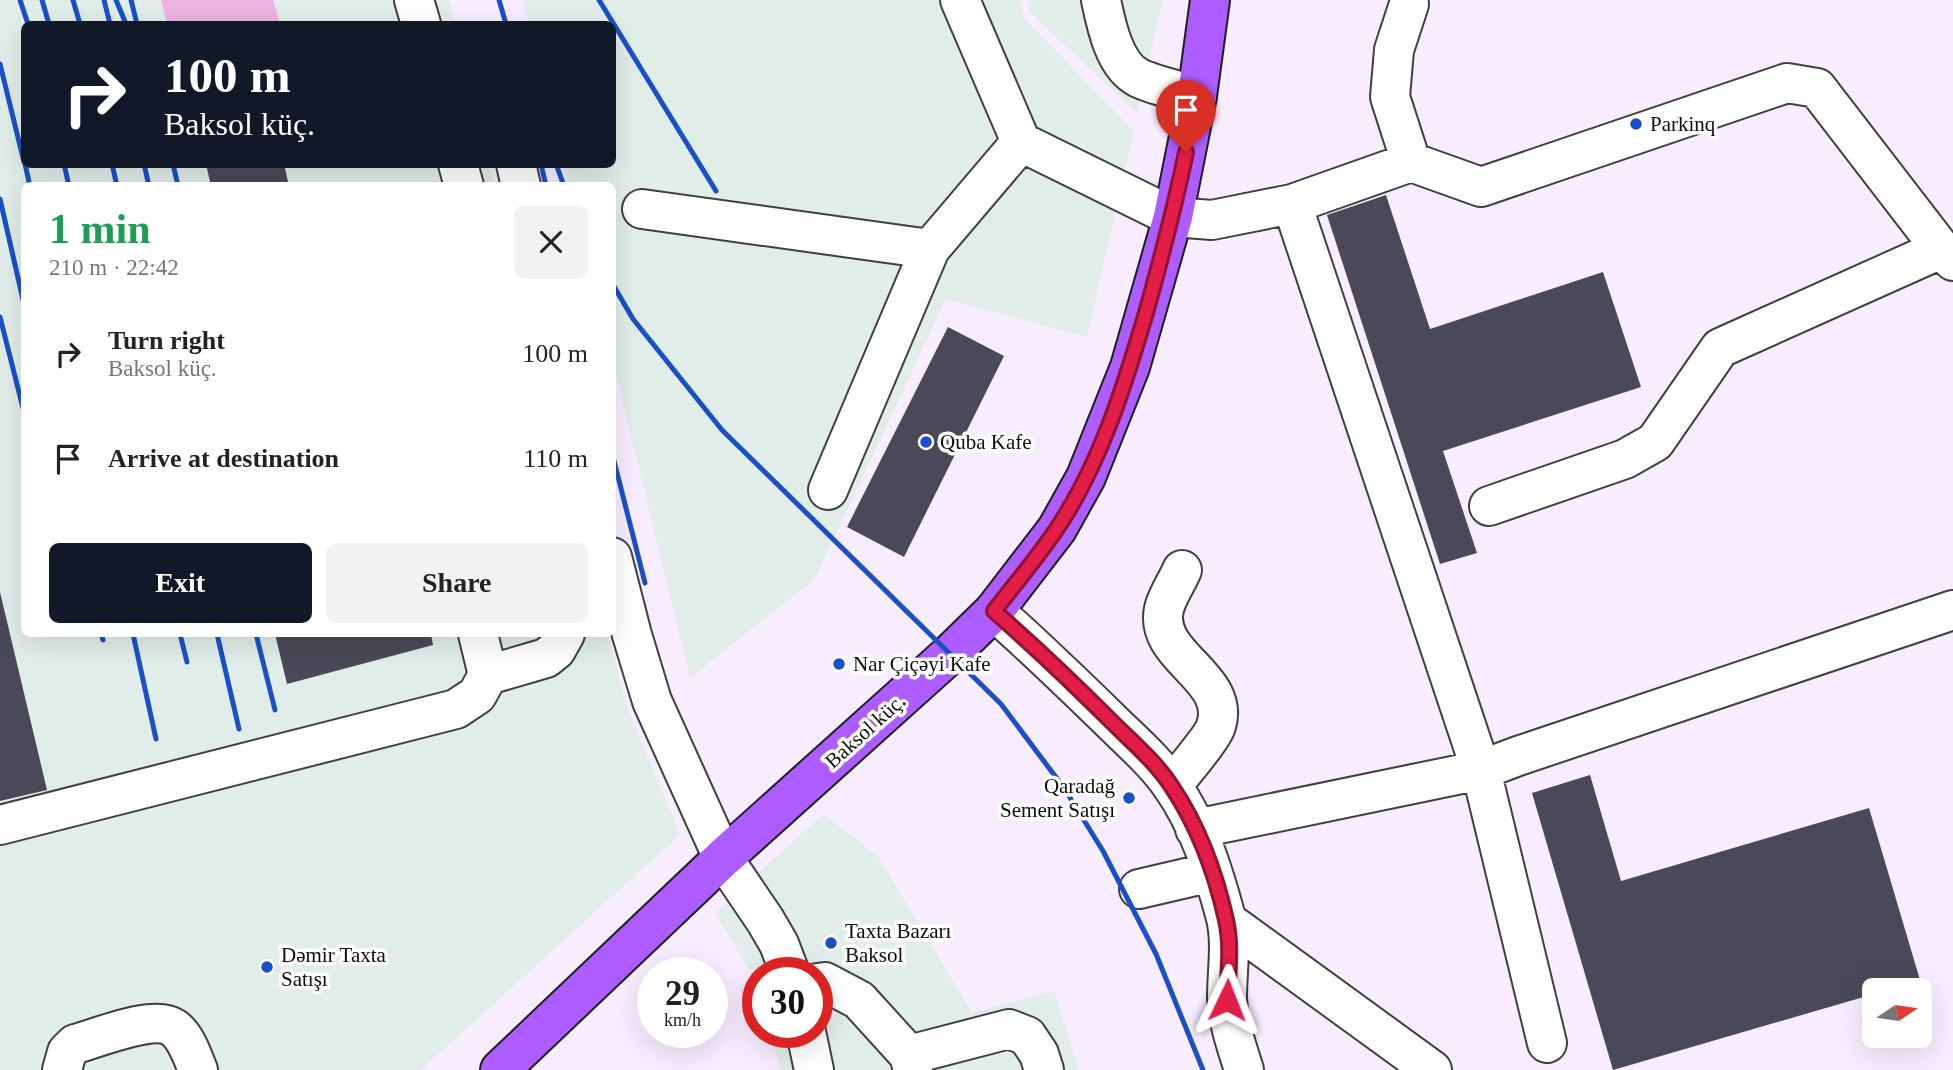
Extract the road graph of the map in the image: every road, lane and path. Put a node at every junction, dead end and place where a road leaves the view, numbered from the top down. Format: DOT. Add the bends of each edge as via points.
graph roads {
  1 [pos="414,0"];
  2 [pos="960,0"];
  3 [pos="1101,0"];
  4 [pos="1210,0"];
  5 [pos="1409,4"];
  6 [pos="420,21"];
  7 [pos="1197,96"];
  8 [pos="1021,142"];
  9 [pos="1411,162"];
  10 [pos="1292,204"];
  11 [pos="642,209"];
  12 [pos="1173,217"];
  13 [pos="930,249"];
  14 [pos="1947,255"];
  15 [pos="828,490"];
  16 [pos="1489,506"];
  17 [pos="1182,570"];
  18 [pos="616,572"];
  19 [pos="1953,610"];
  20 [pos="994,611"];
  21 [pos="479,637"];
  22 [pos="563,637"];
  23 [pos="488,675"];
  24 [pos="1481,770"];
  25 [pos="1172,786"];
  26 [pos="0,825"];
  27 [pos="1195,828"];
  28 [pos="723,858"];
  29 [pos="1212,872"];
  30 [pos="1139,889"];
  31 [pos="1227,921"];
  32 [pos="784,957"];
  33 [pos="833,986"];
  34 [pos="1547,1043"];
  35 [pos="809,1048"];
  36 [pos="911,1062"];
  37 [pos="62,1070"];
  38 [pos="198,1070"];
  39 [pos="500,1070"];
  40 [pos="814,1070"];
  41 [pos="1044,1070"];
  42 [pos="1244,1070"];
  43 [pos="1432,1070"];
  1 -- 6 [label="street"];
  2 -- 8 [label="street"];
  3 -- 7 [label="street" via="1107,32 1120,59 1136,77"];
  4 -- 7 [label="main road, Baksol küç."];
  5 -- 9 [label="street" via="1394,50 1390,97"];
  7 -- 12 [label="main road, Baksol küç."];
  8 -- 12 [label="street"];
  8 -- 13 [label="street"];
  9 -- 10 [label="street"];
  9 -- 14 [label="street" via="1481,187 1787,83 1818,88"];
  10 -- 12 [label="street" via="1212,220"];
  10 -- 24 [label="street"];
  11 -- 13 [label="street"];
  12 -- 20 [label="main road, Baksol küç." via="1130,367 1086,477 1057,529"];
  13 -- 15 [label="street"];
  14 -- 16 [label="street" via="1720,348 1655,442 1625,459"];
  17 -- 25 [label="street" via="1164,609 1164,627 1172,644 1212,690 1218,708 1216,727"];
  18 -- 28 [label="street" via="652,701"];
  19 -- 24 [label="street"];
  20 -- 25 [label="street" via="1047,657"];
  20 -- 28 [label="main road, Baksol küç."];
  21 -- 23 [label="street"];
  22 -- 23 [label="street" via="546,657"];
  23 -- 26 [label="street" via="477,695 456,709"];
  24 -- 27 [label="street"];
  24 -- 34 [label="street"];
  25 -- 27 [label="street"];
  27 -- 29 [label="street"];
  28 -- 32 [label="street" via="765,919"];
  28 -- 39 [label="main road, Baksol küç."];
  29 -- 30 [label="street"];
  29 -- 31 [label="street"];
  31 -- 42 [label="street" via="1227,1000"];
  31 -- 43 [label="street"];
  33 -- 36 [label="street" via="859,1000"];
  35 -- 40 [label="street"];
  36 -- 41 [label="street" via="1009,1029 1027,1036"];
  37 -- 38 [label="street" via="67,1052 75,1044 150,1022 172,1027 184,1040"];
}
